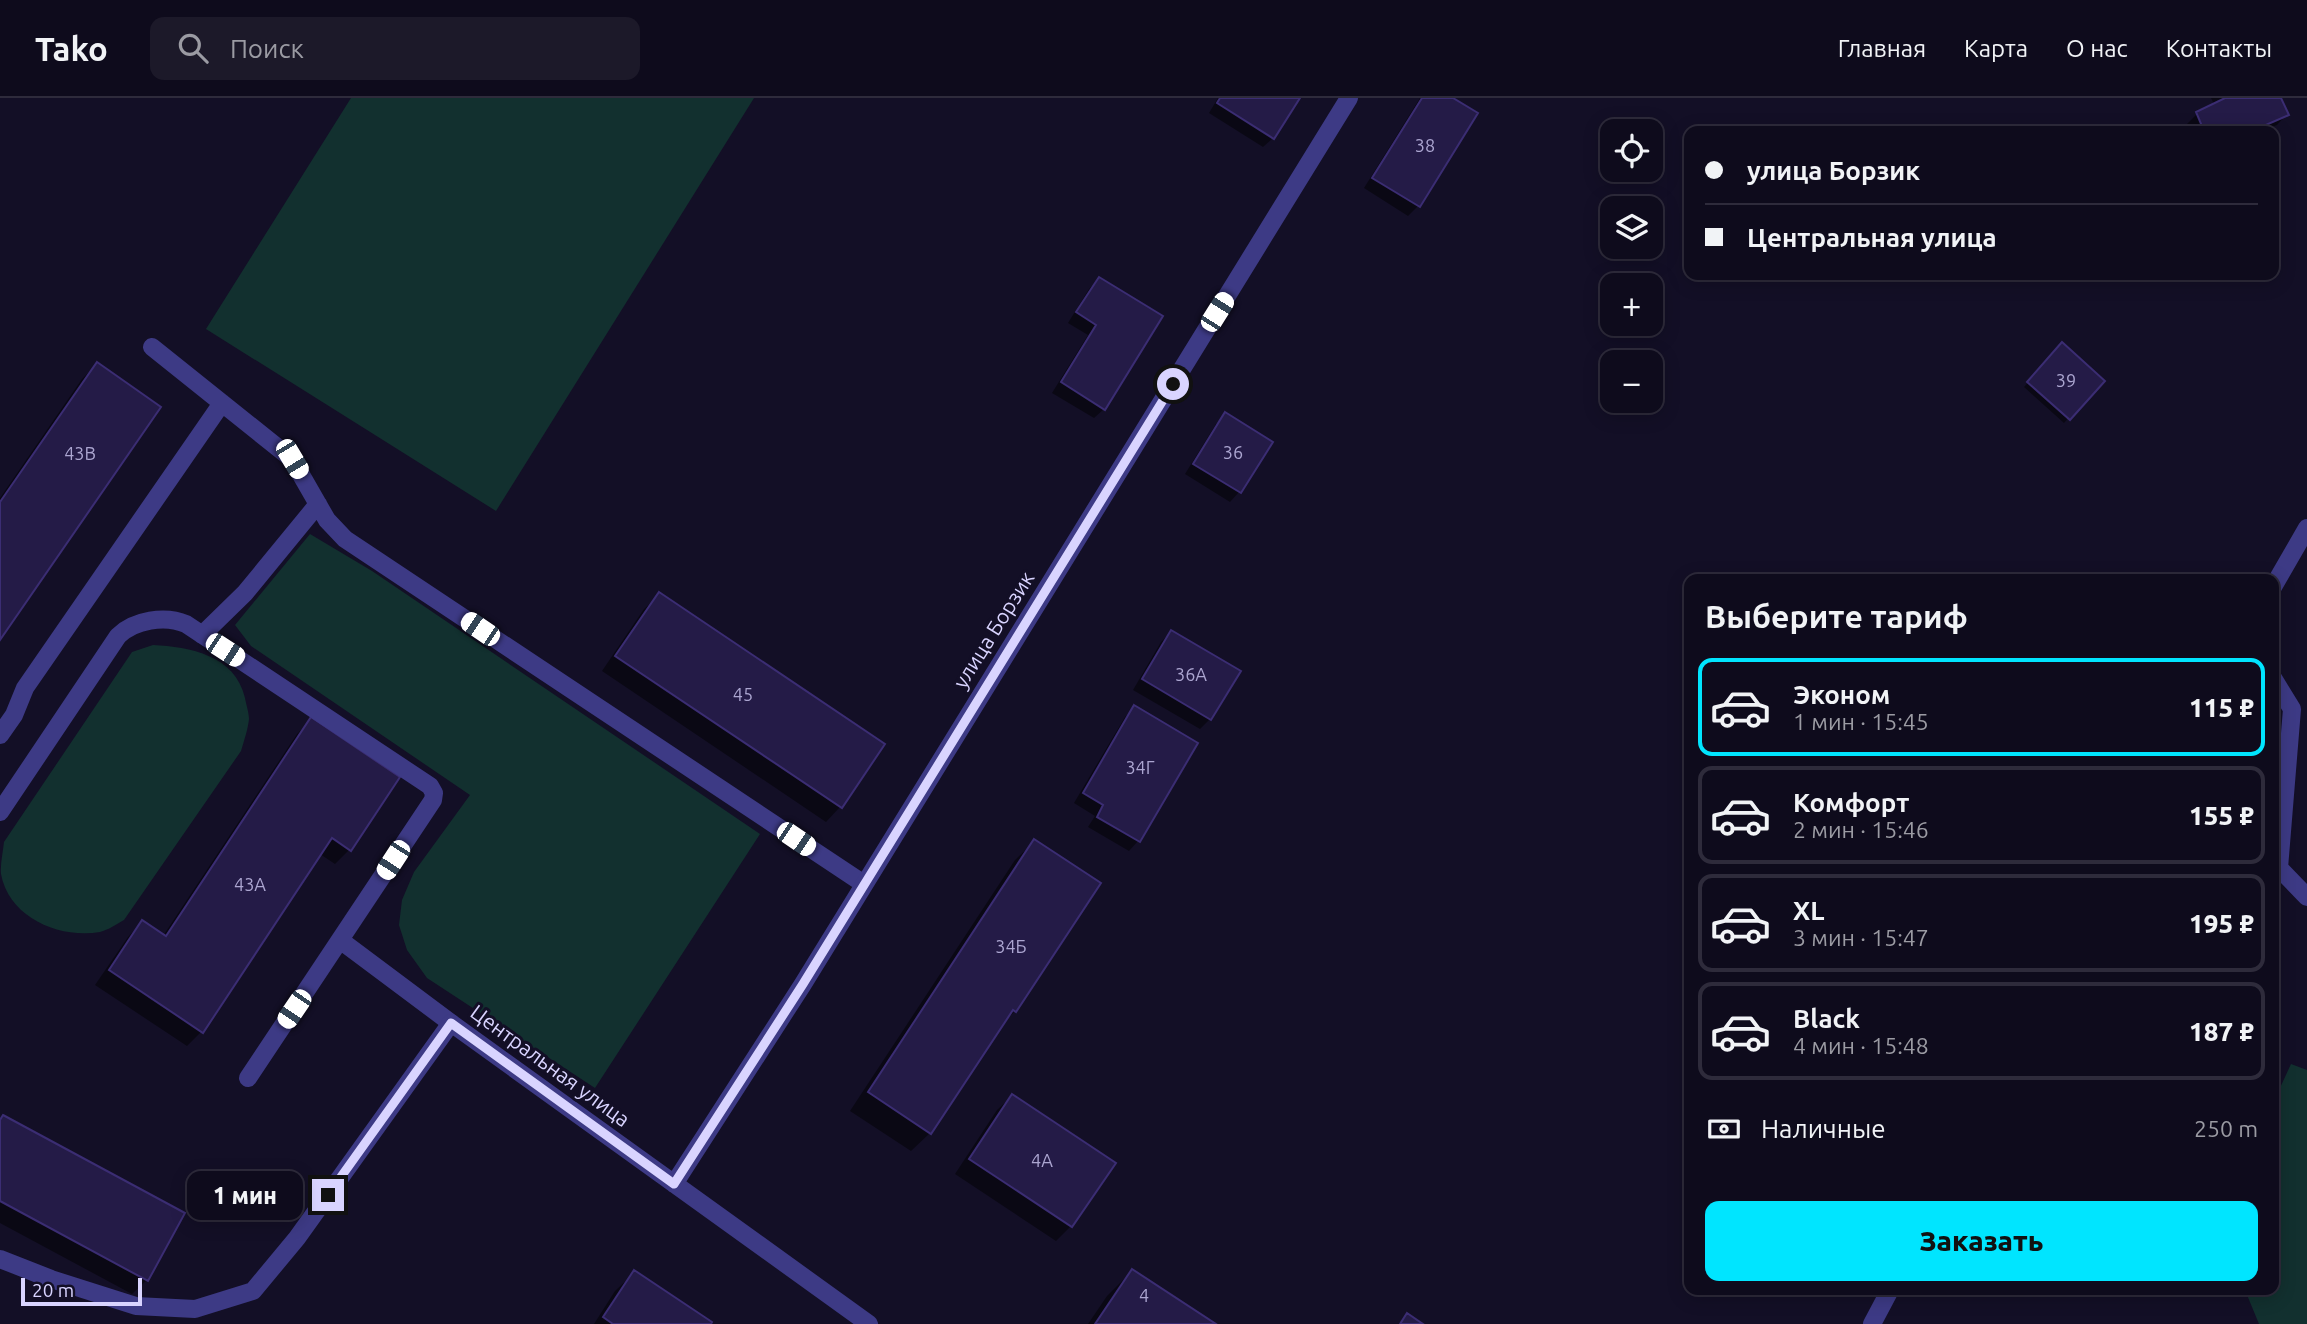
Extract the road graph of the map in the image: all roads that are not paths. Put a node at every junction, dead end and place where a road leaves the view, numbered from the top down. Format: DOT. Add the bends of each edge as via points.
graph roads {
  1 [pos="1349,98"];
  2 [pos="152,346"];
  3 [pos="222,403"];
  4 [pos="318,504"];
  5 [pos="2307,528"];
  6 [pos="2279,577"];
  7 [pos="202,635"];
  8 [pos="2279,688"];
  9 [pos="0,735"];
  10 [pos="0,812"];
  11 [pos="2279,868"];
  12 [pos="2279,868"];
  13 [pos="864,884"];
  14 [pos="2307,897"];
  15 [pos="340,940"];
  16 [pos="451,1023"];
  17 [pos="248,1078"];
  18 [pos="674,1184"];
  19 [pos="0,1259"];
  20 [pos="1887,1295"];
  21 [pos="869,1324"];
  22 [pos="1872,1324"];
  1 -- 13 [label="street, улица Борзик"];
  2 -- 3 [label="street"];
  3 -- 4 [label="street" via="292,459"];
  3 -- 9 [label="street" via="25,688"];
  4 -- 7 [label="street" via="245,593"];
  4 -- 13 [label="street" via="345,539"];
  5 -- 6 [label="street"];
  7 -- 10 [label="street" via="175,619 126,628"];
  7 -- 15 [label="street" via="435,793"];
  8 -- 12 [label="street" via="2292,709"];
  11 -- 14 [label="street"];
  13 -- 18 [label="street, улица Борзик"];
  15 -- 16 [label="street"];
  15 -- 17 [label="street"];
  16 -- 18 [label="street, Центральная улица"];
  16 -- 19 [label="street, Центральная улица" via="297,1238 253,1291 195,1309 136,1306"];
  18 -- 21 [label="street, Центральная улица"];
  20 -- 22 [label="street"];
}
